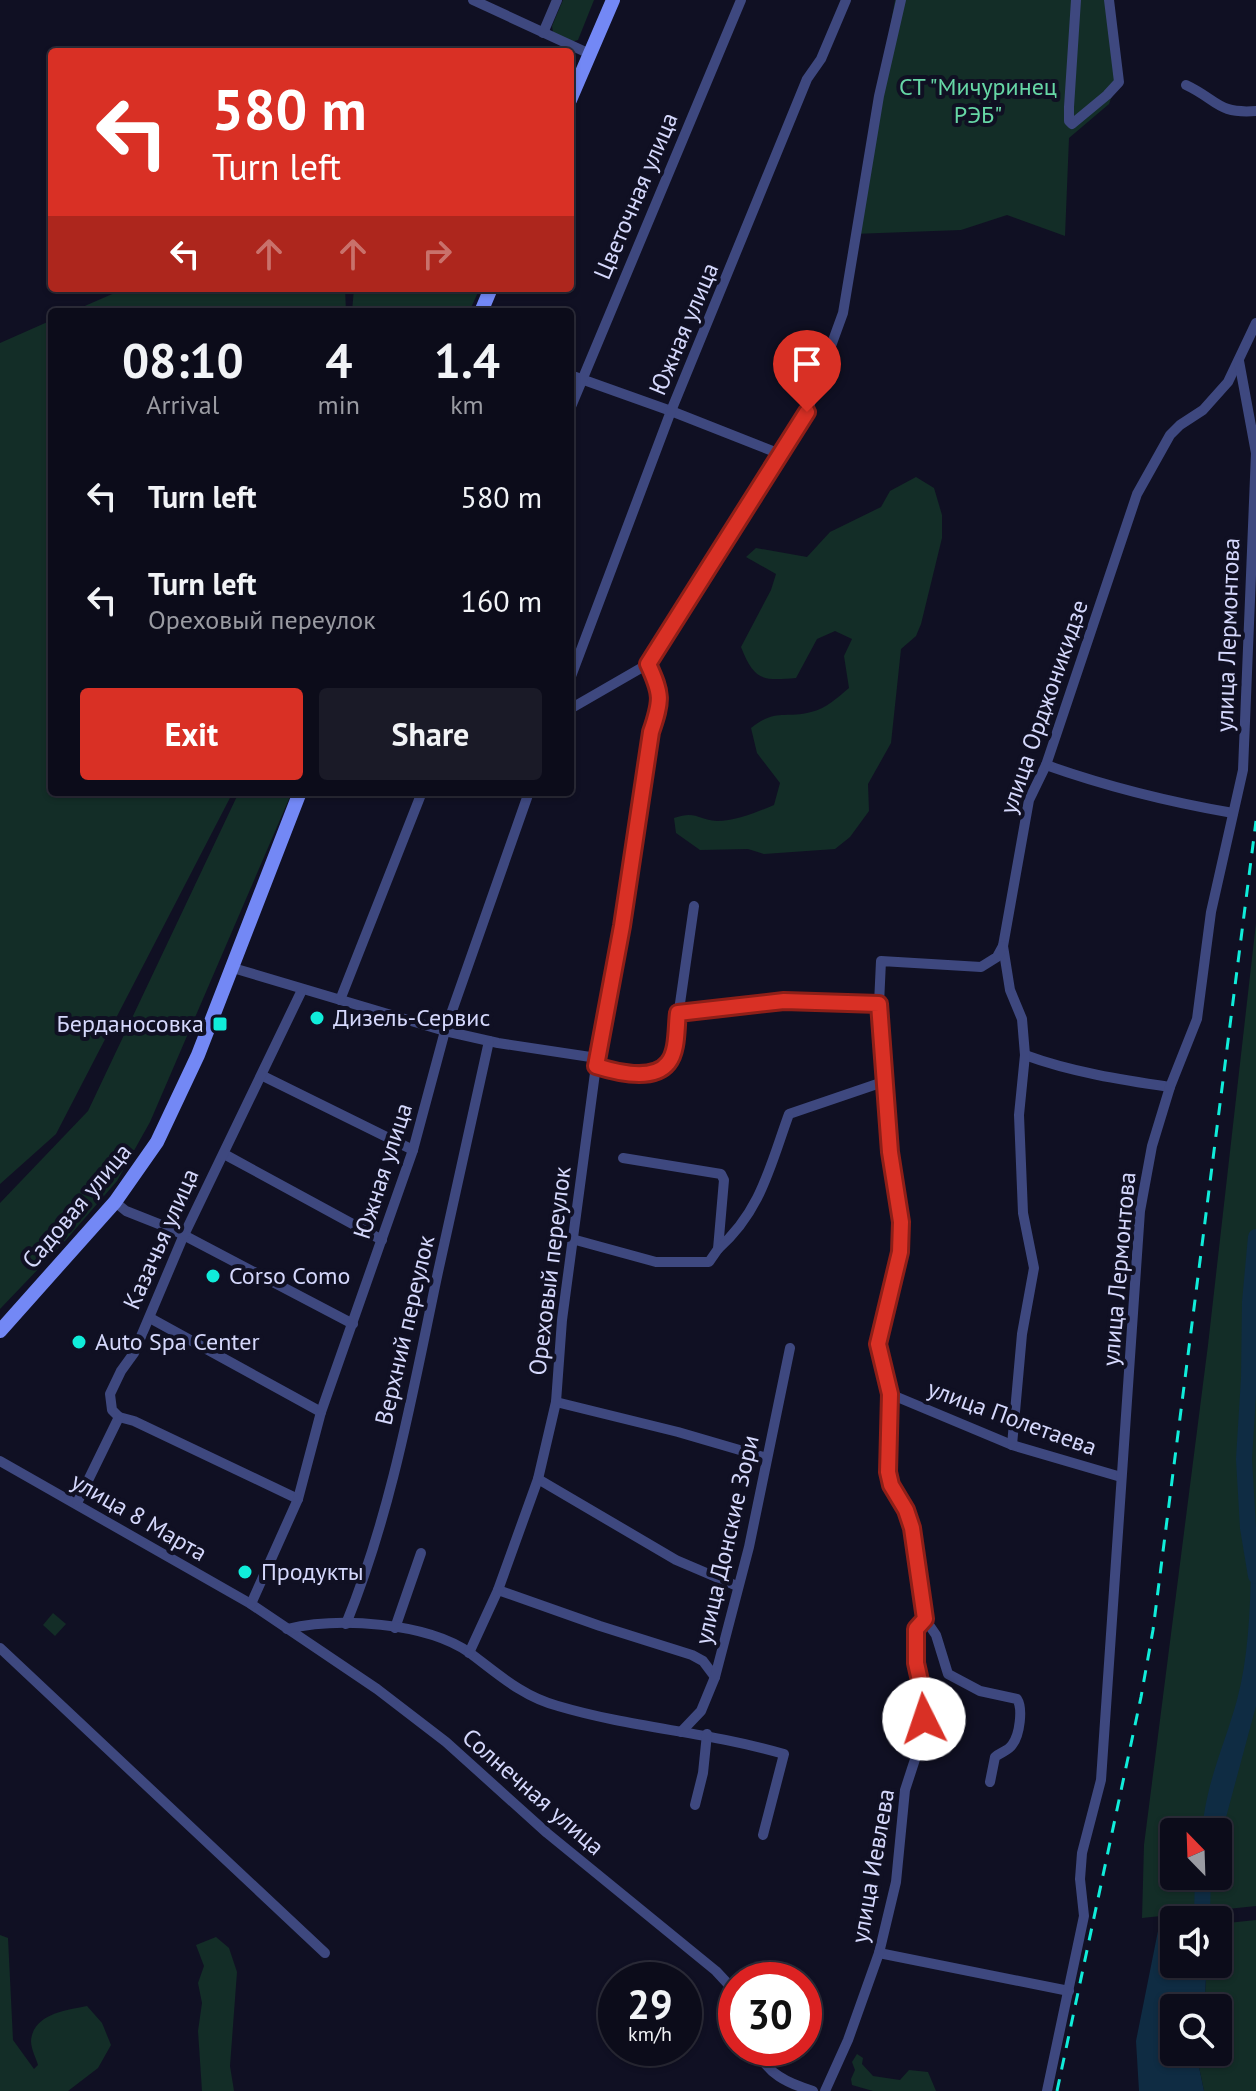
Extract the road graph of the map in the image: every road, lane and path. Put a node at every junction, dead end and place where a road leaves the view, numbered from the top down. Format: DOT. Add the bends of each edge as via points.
graph roads {
  1 [pos="473,0"];
  2 [pos="557,0"];
  3 [pos="613,0"];
  4 [pos="741,0"];
  5 [pos="846,0"];
  6 [pos="901,0"];
  7 [pos="1076,0"];
  8 [pos="1109,0"];
  9 [pos="543,33"];
  10 [pos="590,54"];
  11 [pos="1186,85"];
  12 [pos="574,91"];
  13 [pos="1256,111"];
  14 [pos="1256,323"];
  15 [pos="1239,361"];
  16 [pos="576,377"];
  17 [pos="671,411"];
  18 [pos="780,454"];
  19 [pos="648,664"];
  20 [pos="574,668"];
  21 [pos="574,707"];
  22 [pos="1046,765"];
  23 [pos="298,796"];
  24 [pos="420,796"];
  25 [pos="528,796"];
  26 [pos="1233,813"];
  27 [pos="694,906"];
  28 [pos="1003,946"];
  29 [pos="233,968"];
  30 [pos="302,990"];
  31 [pos="340,1000"];
  32 [pos="879,1004"];
  33 [pos="678,1013"];
  34 [pos="445,1031"];
  35 [pos="489,1041"];
  36 [pos="1025,1055"];
  37 [pos="597,1062"];
  38 [pos="263,1076"];
  39 [pos="883,1082"];
  40 [pos="1170,1087"];
  41 [pos="413,1150"];
  42 [pos="224,1154"];
  43 [pos="623,1158"];
  44 [pos="115,1202"];
  45 [pos="183,1237"];
  46 [pos="572,1239"];
  47 [pos="382,1240"];
  48 [pos="718,1249"];
  49 [pos="150,1318"];
  50 [pos="353,1324"];
  51 [pos="0,1331"];
  52 [pos="790,1348"];
  53 [pos="890,1394"];
  54 [pos="556,1402"];
  55 [pos="321,1412"];
  56 [pos="119,1417"];
  57 [pos="1012,1445"];
  58 [pos="767,1458"];
  59 [pos="0,1461"];
  60 [pos="1121,1477"];
  61 [pos="538,1479"];
  62 [pos="298,1499"];
  63 [pos="77,1503"];
  64 [pos="421,1553"];
  65 [pos="737,1586"];
  66 [pos="498,1590"];
  67 [pos="251,1604"];
  68 [pos="925,1619"];
  69 [pos="346,1624"];
  70 [pos="395,1628"];
  71 [pos="287,1629"];
  72 [pos="0,1648"];
  73 [pos="469,1653"];
  74 [pos="715,1677"];
  75 [pos="681,1732"];
  76 [pos="707,1734"];
  77 [pos="990,1782"];
  78 [pos="695,1805"];
  79 [pos="763,1835"];
  80 [pos="325,1953"];
  81 [pos="879,1953"];
  82 [pos="718,1973"];
  83 [pos="1069,1991"];
  84 [pos="766,2066"];
  85 [pos="813,2091"];
  86 [pos="825,2091"];
  87 [pos="1047,2091"];
  1 -- 9 [label="street"];
  2 -- 9 [label="street"];
  3 -- 10 [label="main road"];
  4 -- 16 [label="street, Цветочная улица"];
  5 -- 17 [label="street, Южная улица" via="807,79"];
  6 -- 18 [label="street" via="879,96 843,313 807,412"];
  7 -- 8 [label="street" via="1072,124 1119,82"];
  9 -- 10 [label="street"];
  10 -- 12 [label="main road"];
  11 -- 13 [label="street" via="1226,111"];
  14 -- 15 [label="street, улица Орджоникидзе"];
  15 -- 22 [label="street, улица Орджоникидзе" via="1218,396 1180,425 1161,448 1137,494"];
  15 -- 26 [label="street, улица Лермонтова" via="1256,453 1246,726"];
  16 -- 17 [label="street"];
  17 -- 18 [label="street"];
  17 -- 20 [label="street, Южная улица"];
  18 -- 19 [label="street"];
  19 -- 21 [label="street"];
  19 -- 37 [label="street, Ореховый переулок" via="661,690 660,704 651,732"];
  22 -- 26 [label="street" via="1158,800"];
  22 -- 28 [label="street, улица Орджоникидзе" via="1029,800"];
  23 -- 29 [label="main road"];
  24 -- 31 [label="street"];
  25 -- 34 [label="street, Южная улица"];
  26 -- 40 [label="street, улица Лермонтова" via="1211,912 1197,1019"];
  27 -- 33 [label="street"];
  28 -- 32 [label="street, улица Иевлева" via="981,967 881,961"];
  28 -- 36 [label="street, улица Орджоникидзе" via="1010,990 1022,1019"];
  29 -- 30 [label="street"];
  29 -- 44 [label="main road, Садовая улица" via="157,1142"];
  30 -- 31 [label="street"];
  30 -- 38 [label="street, Казачья улица"];
  31 -- 34 [label="street"];
  32 -- 33 [label="street" via="784,1001"];
  32 -- 39 [label="street, улица Иевлева"];
  33 -- 37 [label="street" via="669,1062 659,1069 617,1072"];
  34 -- 35 [label="street"];
  34 -- 41 [label="street, Южная улица"];
  35 -- 37 [label="street"];
  35 -- 69 [label="street, Верхний переулок" via="424,1349 379,1531"];
  36 -- 40 [label="street"];
  36 -- 57 [label="street, улица Орджоникидзе" via="1019,1115 1023,1213 1034,1268"];
  37 -- 46 [label="street, Ореховый переулок"];
  38 -- 41 [label="street"];
  38 -- 42 [label="street, Казачья улица"];
  39 -- 48 [label="street" via="789,1114 759,1197 740,1230"];
  39 -- 53 [label="street, улица Иевлева" via="901,1222 900,1252 878,1344"];
  40 -- 60 [label="street, улица Лермонтова" via="1140,1211"];
  41 -- 47 [label="street, Южная улица"];
  42 -- 45 [label="street, Казачья улица"];
  42 -- 47 [label="street"];
  43 -- 48 [label="street" via="721,1174"];
  44 -- 45 [label="street"];
  44 -- 51 [label="main road, Садовая улица"];
  45 -- 49 [label="street, Казачья улица"];
  45 -- 50 [label="street"];
  46 -- 48 [label="street" via="656,1262 709,1262"];
  46 -- 54 [label="street, Ореховый переулок"];
  47 -- 50 [label="street, Южная улица"];
  49 -- 55 [label="street"];
  49 -- 56 [label="street, Казачья улица" via="110,1394"];
  50 -- 55 [label="street, Южная улица"];
  52 -- 58 [label="street, улица Донские Зори"];
  53 -- 57 [label="street, улица Полетаева"];
  53 -- 68 [label="street, улица Иевлева" via="888,1472 912,1528"];
  54 -- 58 [label="street"];
  54 -- 61 [label="street, Ореховый переулок"];
  55 -- 62 [label="street, Южная улица"];
  56 -- 62 [label="street"];
  56 -- 63 [label="street"];
  57 -- 60 [label="street, улица Полетаева"];
  58 -- 65 [label="street, улица Донские Зори"];
  59 -- 63 [label="street, улица 8 Марта"];
  60 -- 83 [label="street, улица Лермонтова" via="1101,1780 1082,1853 1084,1916"];
  61 -- 65 [label="street" via="676,1560"];
  61 -- 66 [label="street, Ореховый переулок"];
  62 -- 67 [label="street, Южная улица"];
  63 -- 67 [label="street, улица 8 Марта"];
  64 -- 70 [label="street"];
  65 -- 74 [label="street, улица Донские Зори"];
  66 -- 73 [label="street, Ореховый переулок"];
  66 -- 74 [label="street" via="692,1655"];
  67 -- 71 [label="street, улица 8 Марта"];
  68 -- 77 [label="street" via="948,1674 980,1691 1020,1702 1015,1740 995,1757"];
  68 -- 81 [label="street, улица Иевлева" via="916,1629 924,1719 905,1790 896,1882"];
  69 -- 70 [label="street"];
  69 -- 71 [label="street"];
  70 -- 73 [label="street" via="437,1635"];
  71 -- 82 [label="street, Солнечная улица" via="446,1742"];
  72 -- 80 [label="street"];
  73 -- 75 [label="street" via="534,1699"];
  74 -- 75 [label="street, улица Донские Зори" via="701,1711"];
  75 -- 76 [label="street"];
  76 -- 78 [label="street"];
  76 -- 79 [label="street" via="784,1754"];
  81 -- 83 [label="street"];
  81 -- 86 [label="street, улица Иевлева"];
  83 -- 87 [label="street, улица Лермонтова"];
  84 -- 85 [label="street"];
}
